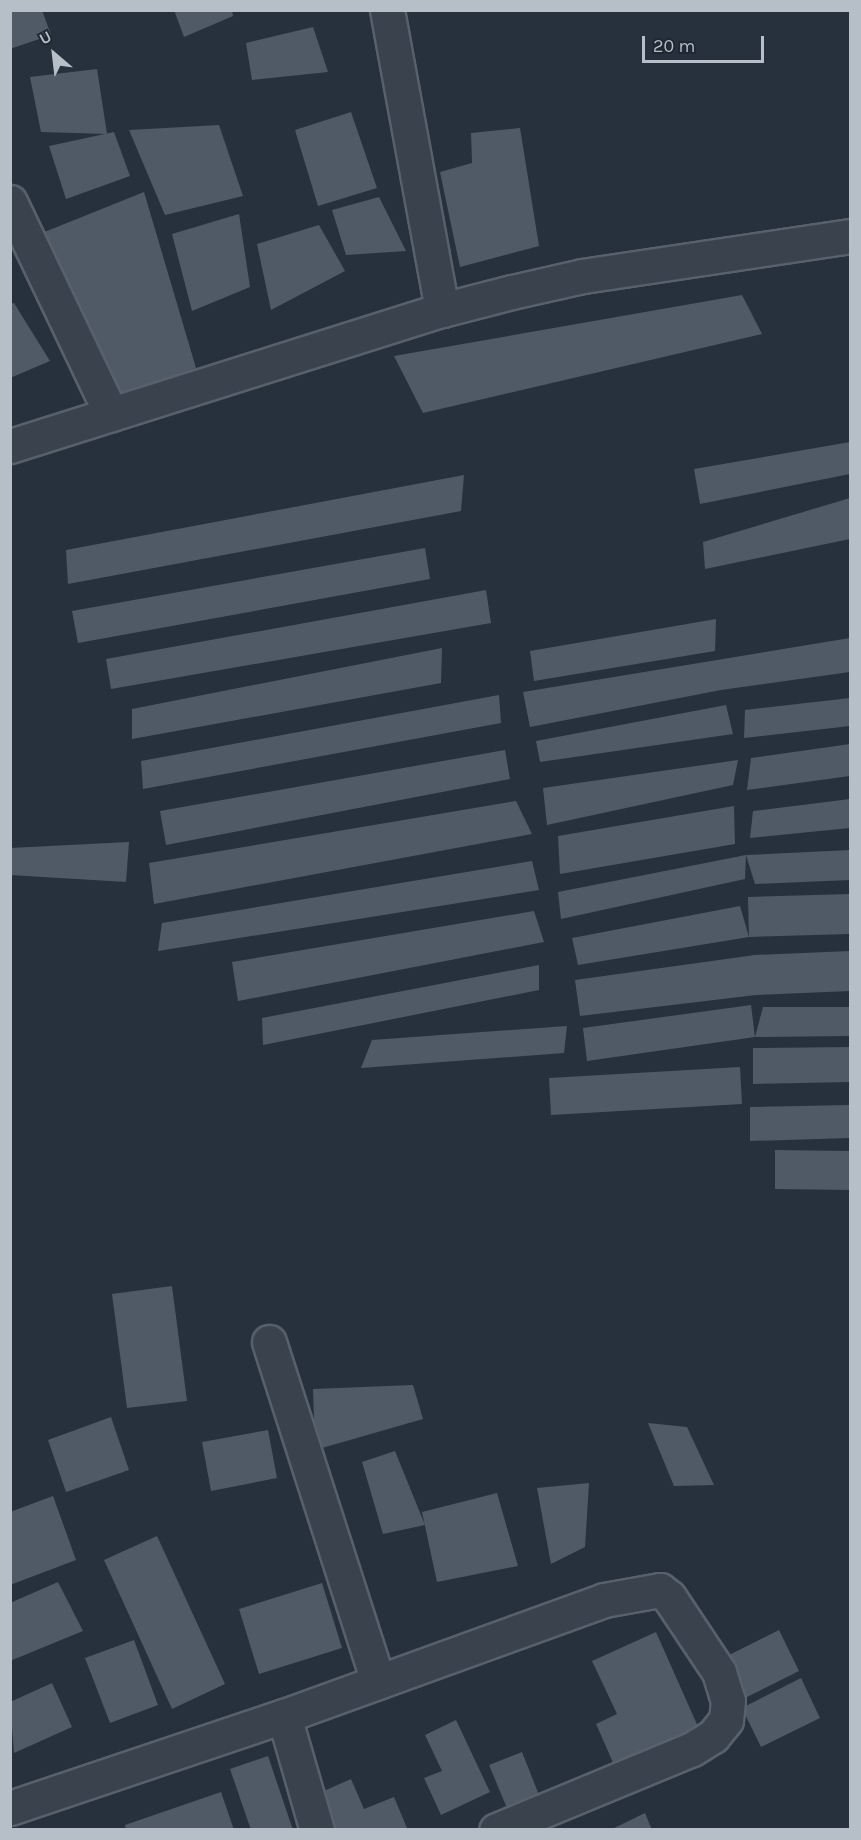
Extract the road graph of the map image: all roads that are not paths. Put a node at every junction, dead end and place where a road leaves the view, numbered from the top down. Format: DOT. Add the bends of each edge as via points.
graph roads {
  1 [pos="387,10"];
  2 [pos="10,202"];
  3 [pos="850,236"];
  4 [pos="442,310"];
  5 [pos="111,414"];
  6 [pos="10,446"];
  7 [pos="269,1342"];
  8 [pos="378,1682"];
  9 [pos="284,1716"];
  10 [pos="14,1811"];
  11 [pos="317,1830"];
  12 [pos="496,1830"];
  1 -- 4 [label="street"];
  2 -- 5 [label="street"];
  3 -- 4 [label="street" via="583,276"];
  4 -- 5 [label="street"];
  5 -- 6 [label="street"];
  7 -- 8 [label="street"];
  8 -- 9 [label="street"];
  8 -- 12 [label="street" via="604,1600 660,1590 681,1611 719,1672 728,1701 726,1720 713,1736"];
  9 -- 10 [label="street"];
  9 -- 11 [label="street"];
}
